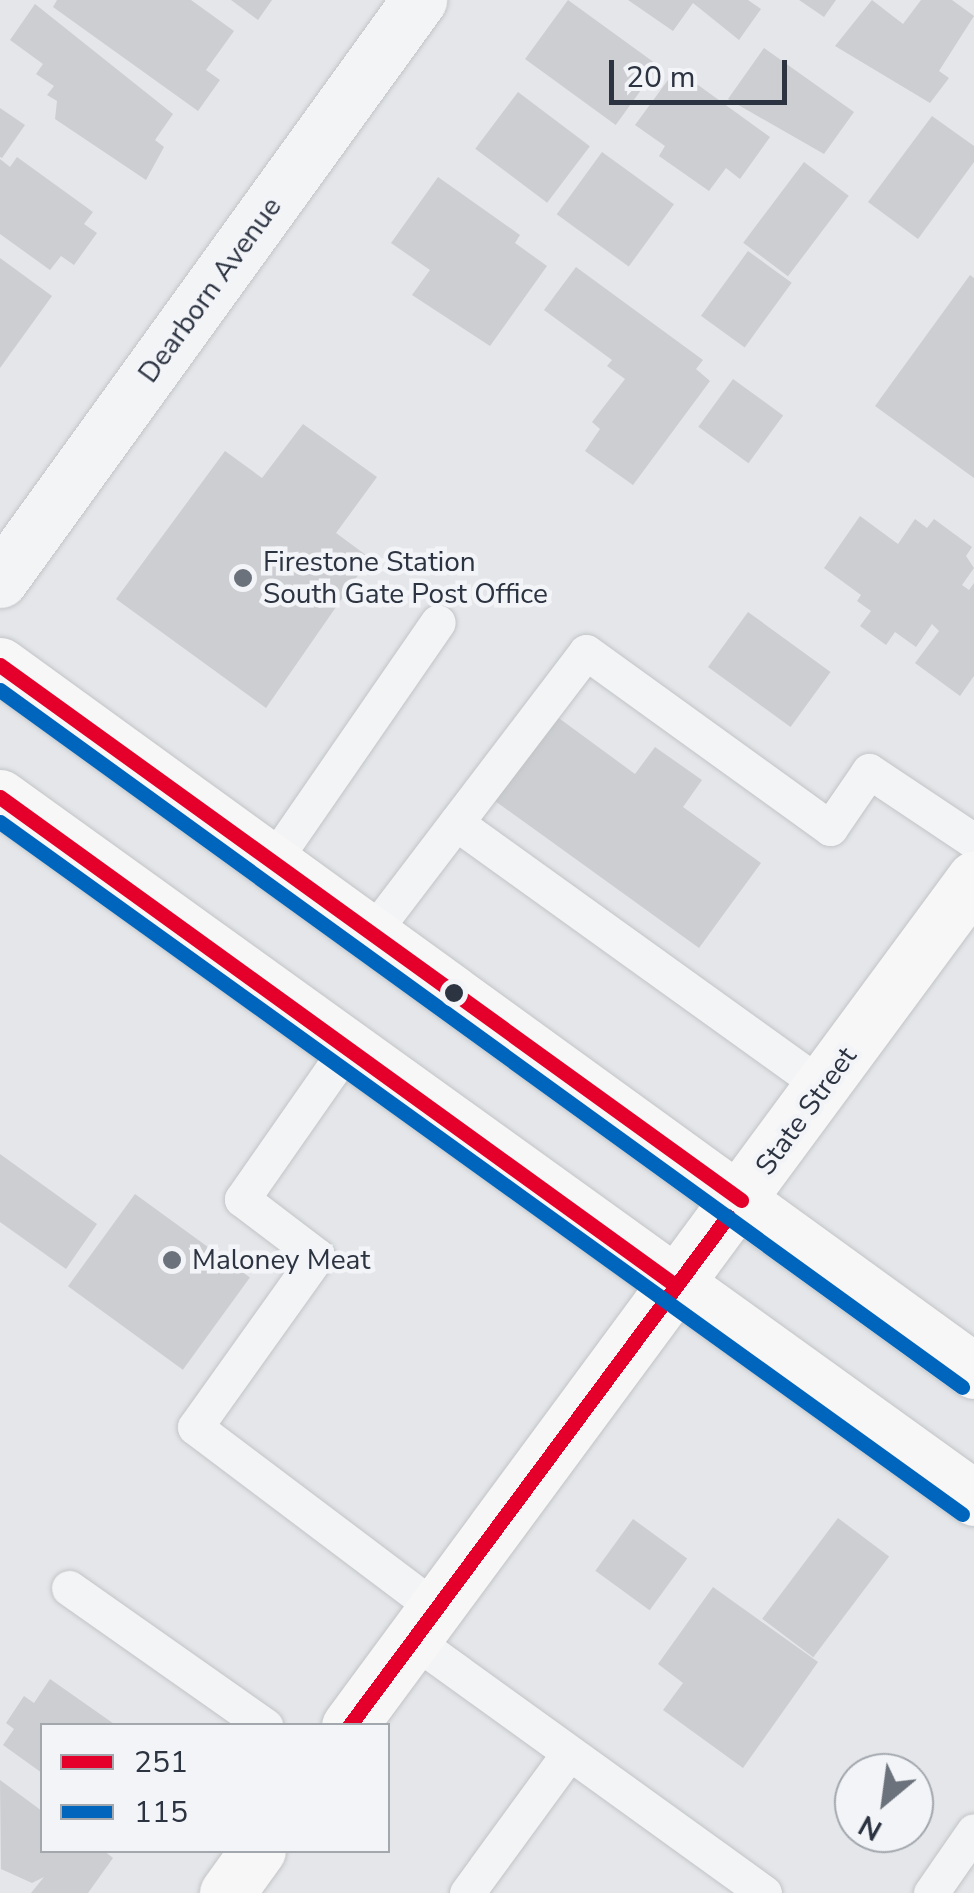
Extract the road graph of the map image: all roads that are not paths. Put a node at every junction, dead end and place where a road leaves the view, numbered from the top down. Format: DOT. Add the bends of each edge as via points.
graph roads {
  1 [pos="419,0"];
  2 [pos="0,580"];
  3 [pos="438,622"];
  4 [pos="0,665"];
  5 [pos="0,797"];
  6 [pos="456,822"];
  7 [pos="974,841"];
  8 [pos="273,861"];
  9 [pos="974,878"];
  10 [pos="372,933"];
  11 [pos="346,1050"];
  12 [pos="824,1087"];
  13 [pos="741,1200"];
  14 [pos="672,1283"];
  15 [pos="974,1371"];
  16 [pos="974,1498"];
  17 [pos="69,1588"];
  18 [pos="423,1623"];
  19 [pos="260,1723"];
  20 [pos="351,1723"];
  21 [pos="567,1756"];
  22 [pos="974,1831"];
  23 [pos="256,1853"];
  24 [pos="226,1893"];
  25 [pos="467,1893"];
  26 [pos="764,1893"];
  27 [pos="931,1893"];
  1 -- 2 [label="street, Dearborn Avenue"];
  3 -- 8 [label="lane"];
  4 -- 8 [label="main road"];
  5 -- 11 [label="main road"];
  6 -- 7 [label="lane" via="586,652 830,828 870,771"];
  6 -- 10 [label="lane"];
  6 -- 12 [label="lane"];
  8 -- 10 [label="main road"];
  9 -- 12 [label="main road, State Street"];
  10 -- 13 [label="main road"];
  11 -- 14 [label="main road"];
  11 -- 18 [label="lane" via="242,1199 317,1256 195,1427"];
  12 -- 13 [label="main road, State Street"];
  13 -- 14 [label="main road, State Street"];
  13 -- 15 [label="main road"];
  14 -- 16 [label="main road"];
  14 -- 18 [label="main road, State Street"];
  17 -- 19 [label="lane"];
  18 -- 20 [label="main road, State Street"];
  18 -- 21 [label="lane"];
  21 -- 25 [label="lane"];
  21 -- 26 [label="lane"];
  22 -- 27 [label="lane"];
  23 -- 24 [label="main road"];
}
